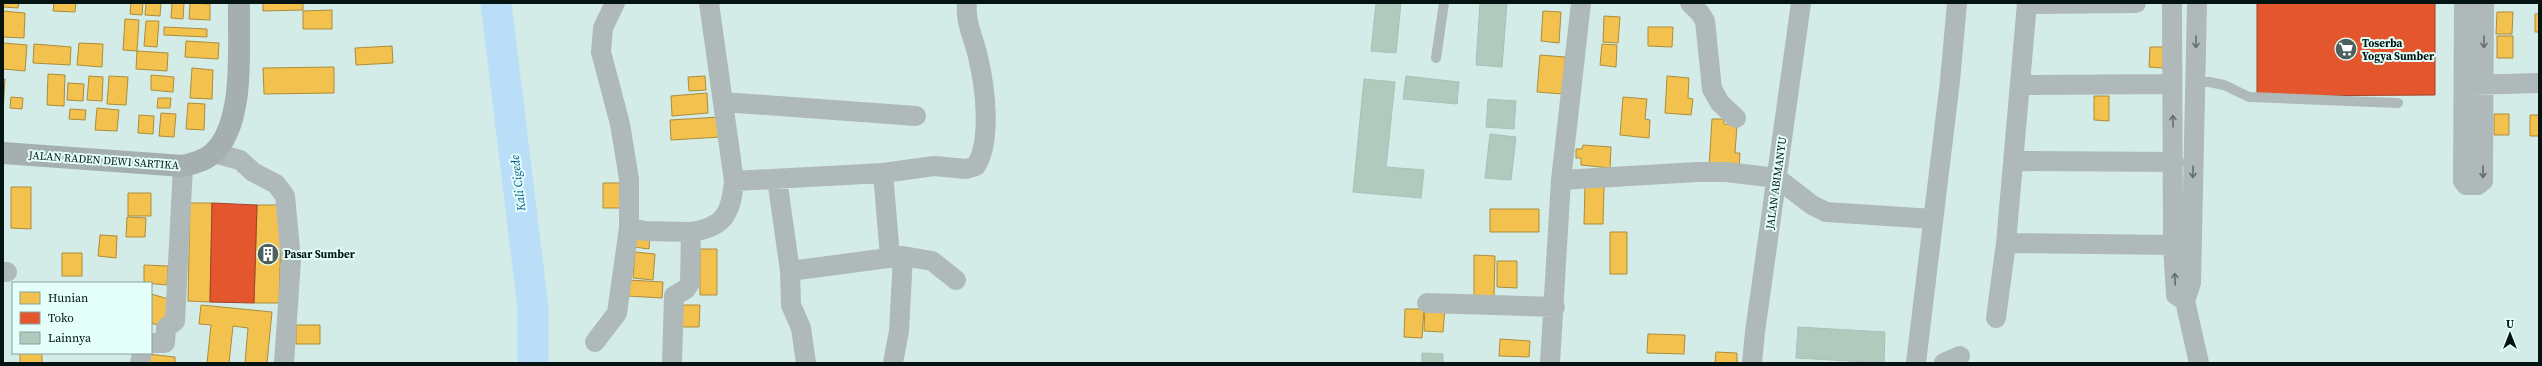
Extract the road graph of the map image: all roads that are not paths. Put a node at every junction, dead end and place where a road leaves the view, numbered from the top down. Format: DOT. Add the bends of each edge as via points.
graph roads {
  1 [pos="239,3"];
  2 [pos="615,3"];
  3 [pos="709,3"];
  4 [pos="967,3"];
  5 [pos="1444,3"];
  6 [pos="1581,3"];
  7 [pos="1690,3"];
  8 [pos="1801,3"];
  9 [pos="1957,3"];
  10 [pos="2136,3"];
  11 [pos="2172,3"];
  12 [pos="2197,3"];
  13 [pos="2464,3"];
  14 [pos="2484,3"];
  15 [pos="2027,4"];
  16 [pos="1436,58"];
  17 [pos="2196,82"];
  18 [pos="2539,83"];
  19 [pos="2172,84"];
  20 [pos="2020,85"];
  21 [pos="2464,85"];
  22 [pos="2484,85"];
  23 [pos="723,102"];
  24 [pos="2398,103"];
  25 [pos="916,116"];
  26 [pos="1736,118"];
  27 [pos="3,153"];
  28 [pos="214,153"];
  29 [pos="2014,161"];
  30 [pos="2174,162"];
  31 [pos="183,166"];
  32 [pos="883,173"];
  33 [pos="1777,178"];
  34 [pos="777,179"];
  35 [pos="1561,180"];
  36 [pos="734,181"];
  37 [pos="1933,219"];
  38 [pos="629,228"];
  39 [pos="690,232"];
  40 [pos="2006,243"];
  41 [pos="2173,245"];
  42 [pos="896,256"];
  43 [pos="790,271"];
  44 [pos="956,280"];
  45 [pos="2186,301"];
  46 [pos="1427,302"];
  47 [pos="1555,307"];
  48 [pos="1996,318"];
  49 [pos="595,342"];
  50 [pos="152,343"];
  51 [pos="284,363"];
  52 [pos="672,363"];
  53 [pos="806,363"];
  54 [pos="893,363"];
  55 [pos="1550,363"];
  56 [pos="1752,363"];
  57 [pos="1916,363"];
  58 [pos="2199,363"];
  1 -- 28 [label="street, JALAN RADEN DEWI SARTIKA" via="236,100 225,139"];
  2 -- 38 [label="street" via="603,28 601,52 622,132 629,179"];
  3 -- 23 [label="street"];
  4 -- 32 [label="street" via="966,16 983,84 985,120 981,158 976,166 966,170 934,166"];
  5 -- 16 [label="lane"];
  6 -- 35 [label="street"];
  7 -- 26 [label="street" via="1704,21 1715,96"];
  8 -- 33 [label="street, JALAN ABIMANYU"];
  9 -- 37 [label="street"];
  10 -- 15 [label="street"];
  11 -- 19 [label="street"];
  12 -- 17 [label="street, one-way"];
  13 -- 21 [label="street"];
  14 -- 22 [label="street, one-way"];
  15 -- 20 [label="street"];
  17 -- 24 [label="lane" via="2210,82 2249,97"];
  17 -- 45 [label="street, one-way" via="2191,283"];
  18 -- 22 [label="street"];
  19 -- 20 [label="street"];
  30 -- 19 [label="street, one-way"];
  20 -- 29 [label="street"];
  21 -- 22 [label="street"];
  22 -- 21 [label="street, one-way" via="2483,181 2471,185 2466,185 2463,180"];
  23 -- 25 [label="street"];
  23 -- 36 [label="street"];
  27 -- 31 [label="street, JALAN RADEN DEWI SARTIKA"];
  28 -- 31 [label="street, JALAN RADEN DEWI SARTIKA" via="201,161"];
  28 -- 51 [label="street" via="240,160 253,172 276,184 285,196 291,260"];
  29 -- 30 [label="street"];
  29 -- 40 [label="street"];
  30 -- 41 [label="street"];
  31 -- 50 [label="street" via="175,321 167,327 165,343"];
  32 -- 34 [label="street"];
  32 -- 42 [label="street"];
  33 -- 35 [label="street" via="1726,172 1697,172"];
  33 -- 37 [label="street" via="1812,205 1826,212"];
  33 -- 56 [label="street, JALAN ABIMANYU"];
  34 -- 36 [label="street"];
  34 -- 43 [label="street"];
  35 -- 47 [label="street"];
  36 -- 39 [label="street" via="732,202 722,220 707,228"];
  37 -- 57 [label="street"];
  38 -- 39 [label="street"];
  38 -- 49 [label="street" via="617,313"];
  39 -- 52 [label="street" via="690,282 686,289 674,296"];
  40 -- 41 [label="street"];
  40 -- 48 [label="street"];
  45 -- 41 [label="street, one-way" via="2176,295"];
  42 -- 43 [label="street"];
  42 -- 44 [label="street" via="932,261"];
  42 -- 54 [label="street" via="899,331"];
  43 -- 53 [label="street" via="791,305 801,328"];
  45 -- 58 [label="street"];
  46 -- 47 [label="street"];
  47 -- 55 [label="street"];
}
